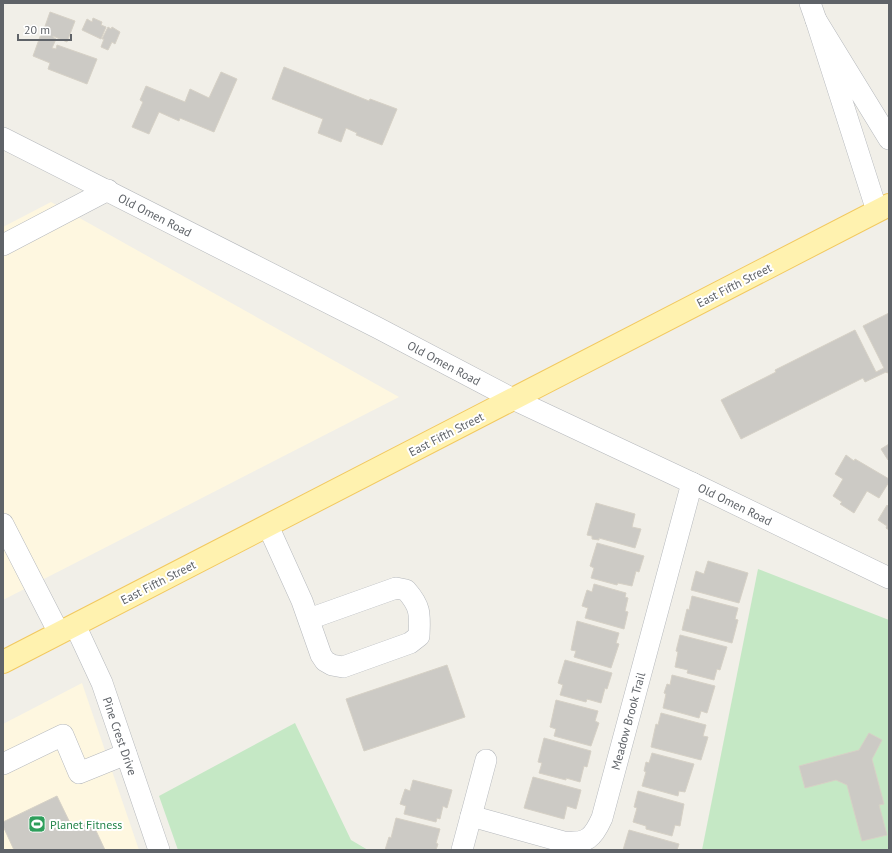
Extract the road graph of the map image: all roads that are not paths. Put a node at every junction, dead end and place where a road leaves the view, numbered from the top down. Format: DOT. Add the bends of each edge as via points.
graph roads {
  1 [pos="813,12"];
  2 [pos="3,138"];
  3 [pos="889,139"];
  4 [pos="108,190"];
  5 [pos="883,208"];
  6 [pos="3,245"];
  7 [pos="513,399"];
  8 [pos="692,483"];
  9 [pos="3,524"];
  10 [pos="268,526"];
  11 [pos="889,578"];
  12 [pos="308,619"];
  13 [pos="67,629"];
  14 [pos="3,662"];
  15 [pos="126,754"];
  16 [pos="486,760"];
  17 [pos="3,764"];
  18 [pos="471,816"];
  19 [pos="159,850"];
  20 [pos="462,850"];
  1 -- 3 [label="street"];
  1 -- 5 [label="street"];
  2 -- 4 [label="street, Old Omen Road"];
  4 -- 6 [label="street"];
  4 -- 7 [label="street, Old Omen Road"];
  5 -- 7 [label="main road, East Fifth Street"];
  7 -- 8 [label="street, Old Omen Road"];
  7 -- 10 [label="main road, East Fifth Street"];
  8 -- 11 [label="street, Old Omen Road"];
  8 -- 18 [label="street, Meadow Brook Trail" via="602,818 596,830 587,840 576,843 564,842"];
  9 -- 13 [label="street, Pine Crest Drive"];
  10 -- 12 [label="street"];
  10 -- 13 [label="main road, East Fifth Street"];
  12 -- 12 [label="street" via="325,661 343,667 410,643 419,636 418,605 406,590 396,588"];
  13 -- 14 [label="main road, East Fifth Street"];
  13 -- 15 [label="street, Pine Crest Drive" via="102,683"];
  15 -- 17 [label="street" via="79,773 63,735"];
  15 -- 19 [label="street, Pine Crest Drive"];
  16 -- 18 [label="street"];
  18 -- 20 [label="street"];
}
